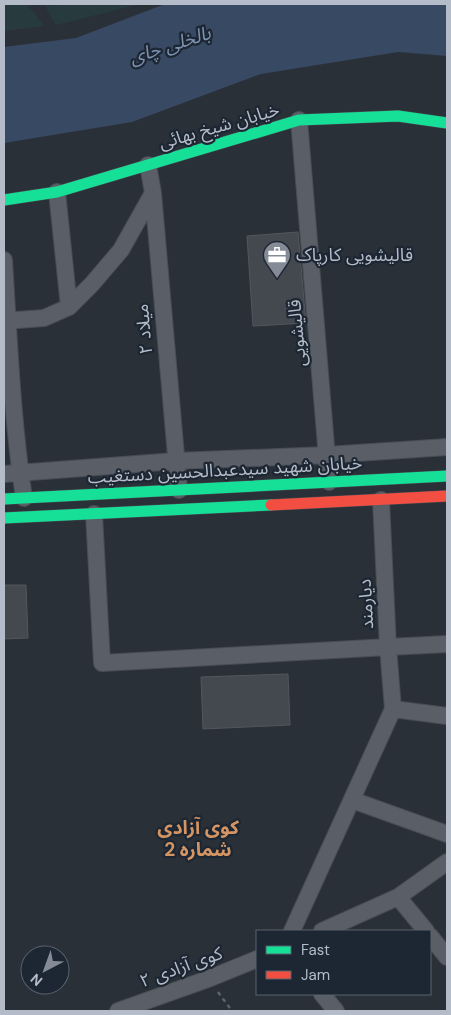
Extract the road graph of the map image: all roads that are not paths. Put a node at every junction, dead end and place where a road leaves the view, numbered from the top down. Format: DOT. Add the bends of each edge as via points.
graph roads {
  1 [pos="298,120"];
  2 [pos="447,123"];
  3 [pos="148,165"];
  4 [pos="57,192"];
  5 [pos="152,192"];
  6 [pos="4,200"];
  7 [pos="4,260"];
  8 [pos="69,307"];
  9 [pos="6,320"];
  10 [pos="8,374"];
  11 [pos="447,447"];
  12 [pos="327,455"];
  13 [pos="176,461"];
  14 [pos="20,473"];
  15 [pos="4,474"];
  16 [pos="447,476"];
  17 [pos="329,482"];
  18 [pos="179,490"];
  19 [pos="447,496"];
  20 [pos="24,498"];
  21 [pos="4,499"];
  22 [pos="381,500"];
  23 [pos="94,514"];
  24 [pos="4,518"];
  25 [pos="447,644"];
  26 [pos="388,647"];
  27 [pos="393,709"];
  28 [pos="447,716"];
  29 [pos="352,800"];
  30 [pos="447,834"];
  31 [pos="447,862"];
  32 [pos="398,897"];
  33 [pos="292,930"];
  34 [pos="324,930"];
  35 [pos="425,930"];
  36 [pos="431,937"];
  37 [pos="447,957"];
  38 [pos="256,959"];
  39 [pos="323,995"];
  40 [pos="118,1011"];
  41 [pos="336,1011"];
  1 -- 2 [label="main road, خیابان شیخ بهائی" via="398,116"];
  1 -- 3 [label="main road, خیابان شیخ بهائی"];
  1 -- 12 [label="street, قالیشویی"];
  3 -- 4 [label="main road, خیابان شیخ بهائی"];
  3 -- 5 [label="street, میلاد ۲"];
  4 -- 6 [label="main road, خیابان شیخ بهائی"];
  4 -- 8 [label="street"];
  5 -- 8 [label="street" via="121,250"];
  5 -- 13 [label="street, میلاد ۲"];
  7 -- 9 [label="street"];
  8 -- 9 [label="street" via="44,318"];
  9 -- 10 [label="street"];
  10 -- 14 [label="street"];
  11 -- 12 [label="street"];
  12 -- 13 [label="street"];
  12 -- 17 [label="street, قالیشویی"];
  13 -- 14 [label="street"];
  13 -- 18 [label="street, میلاد ۲"];
  14 -- 15 [label="street"];
  14 -- 20 [label="street"];
  16 -- 17 [label="main road, خیابان شهید سیدعبدالحسین دستغیب"];
  17 -- 18 [label="main road, خیابان شهید سیدعبدالحسین دستغیب"];
  18 -- 20 [label="main road, خیابان شهید سیدعبدالحسین دستغیب"];
  19 -- 22 [label="main road, خیابان شهید سیدعبدالحسین دستغیب"];
  20 -- 21 [label="main road, خیابان شهید سیدعبدالحسین دستغیب"];
  22 -- 23 [label="main road, خیابان شهید سیدعبدالحسین دستغیب"];
  22 -- 26 [label="street, دیارمند"];
  23 -- 24 [label="main road, خیابان شهید سیدعبدالحسین دستغیب"];
  23 -- 26 [label="street" via="102,663"];
  25 -- 26 [label="street, دیارمند"];
  26 -- 27 [label="street"];
  27 -- 28 [label="street"];
  27 -- 29 [label="street"];
  29 -- 30 [label="street"];
  29 -- 33 [label="street"];
  31 -- 32 [label="street"];
  32 -- 34 [label="street"];
  32 -- 35 [label="street"];
  36 -- 37 [label="street"];
  38 -- 40 [label="street, کوی آزادی ۲"];
  39 -- 41 [label="street"];
}
